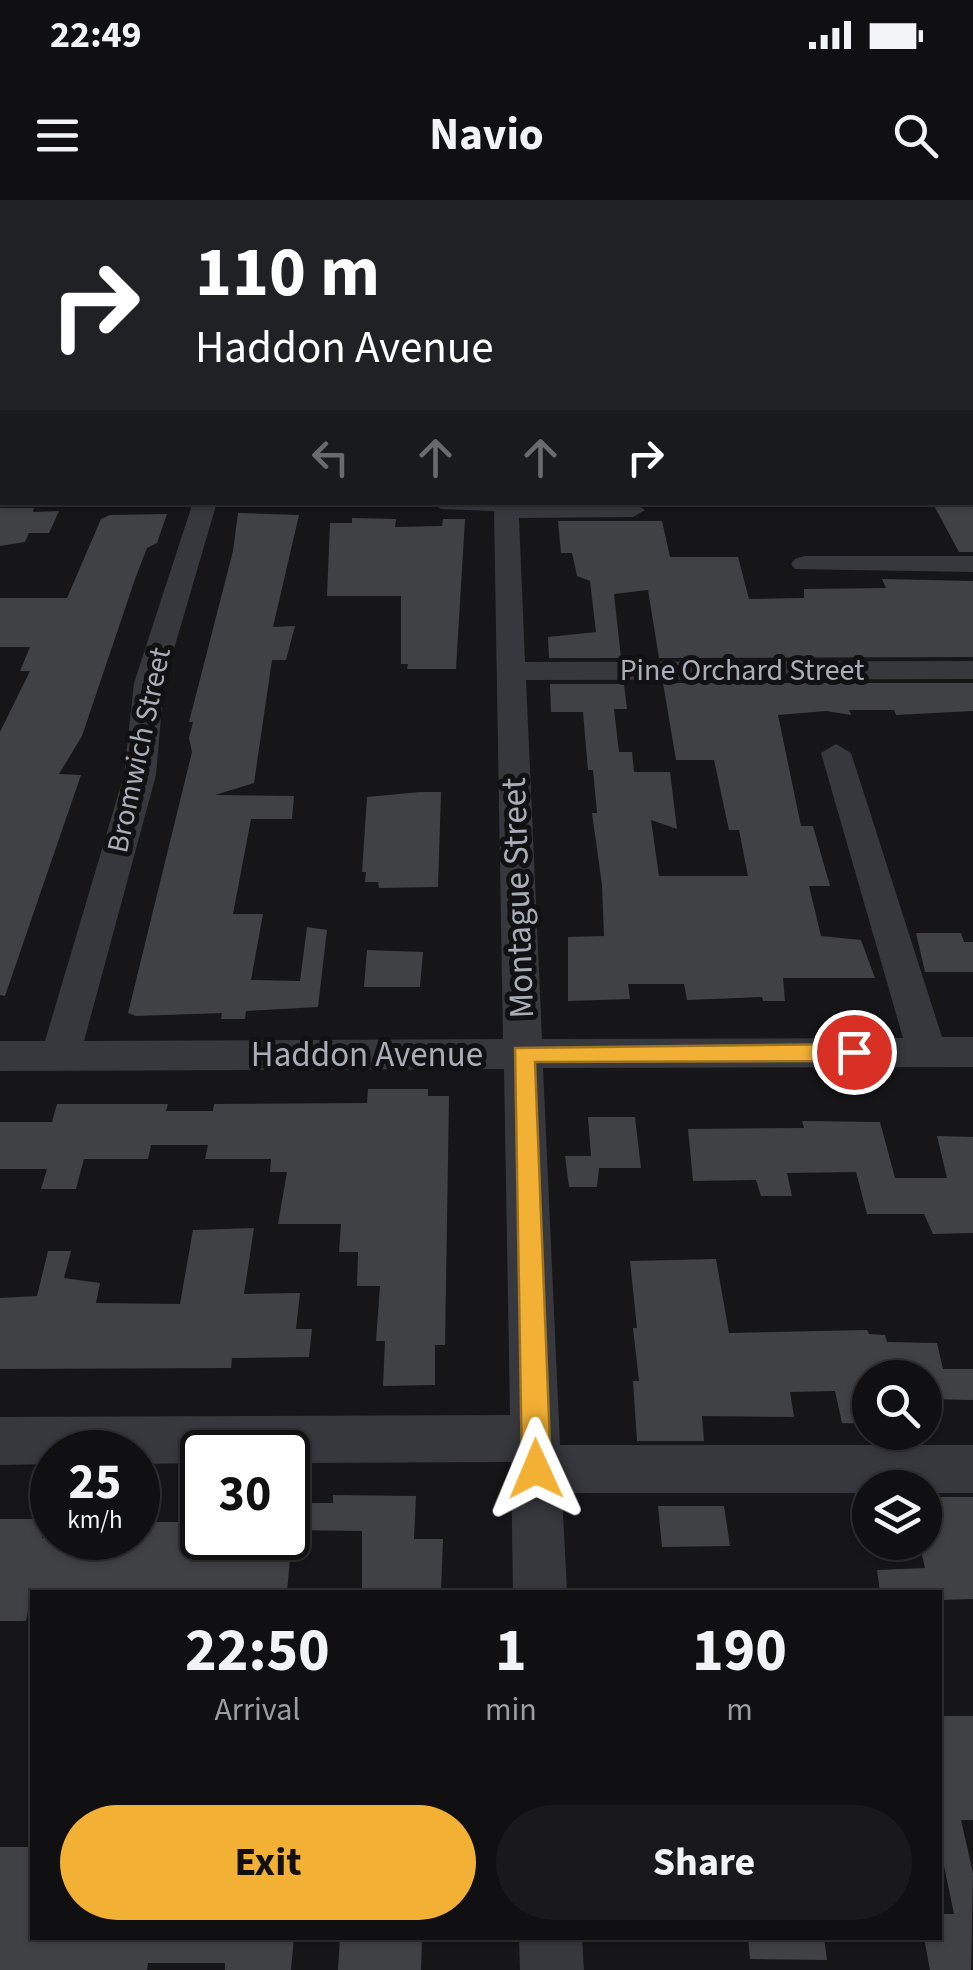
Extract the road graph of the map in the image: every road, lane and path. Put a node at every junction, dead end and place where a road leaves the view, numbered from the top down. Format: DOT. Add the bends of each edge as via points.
graph roads {
  1 [pos="204,505"];
  2 [pos="506,506"];
  3 [pos="633,510"];
  4 [pos="804,564"];
  5 [pos="973,564"];
  6 [pos="973,670"];
  7 [pos="524,671"];
  8 [pos="836,752"];
  9 [pos="927,1052"];
  10 [pos="973,1052"];
  11 [pos="523,1054"];
  12 [pos="0,1056"];
  13 [pos="60,1056"];
  14 [pos="0,1441"];
  15 [pos="536,1454"];
  16 [pos="973,1469"];
  17 [pos="540,1590"];
  18 [pos="551,1940"];
  19 [pos="552,1970"];
  1 -- 13 [label="street, Bromwich Street" via="149,683 140,775"];
  2 -- 3 [label="street"];
  2 -- 7 [label="street, Montague Street"];
  4 -- 5 [label="street"];
  6 -- 7 [label="street, Pine Orchard Street"];
  7 -- 11 [label="street, Montague Street"];
  8 -- 9 [label="street"];
  9 -- 10 [label="street, Haddon Avenue"];
  9 -- 11 [label="street, Haddon Avenue"];
  11 -- 13 [label="street, Haddon Avenue"];
  11 -- 15 [label="street, Montague Street"];
  12 -- 13 [label="street, Haddon Avenue"];
  14 -- 15 [label="street"];
  15 -- 16 [label="street"];
  15 -- 17 [label="street, Montague Street"];
  18 -- 19 [label="street"];
}
